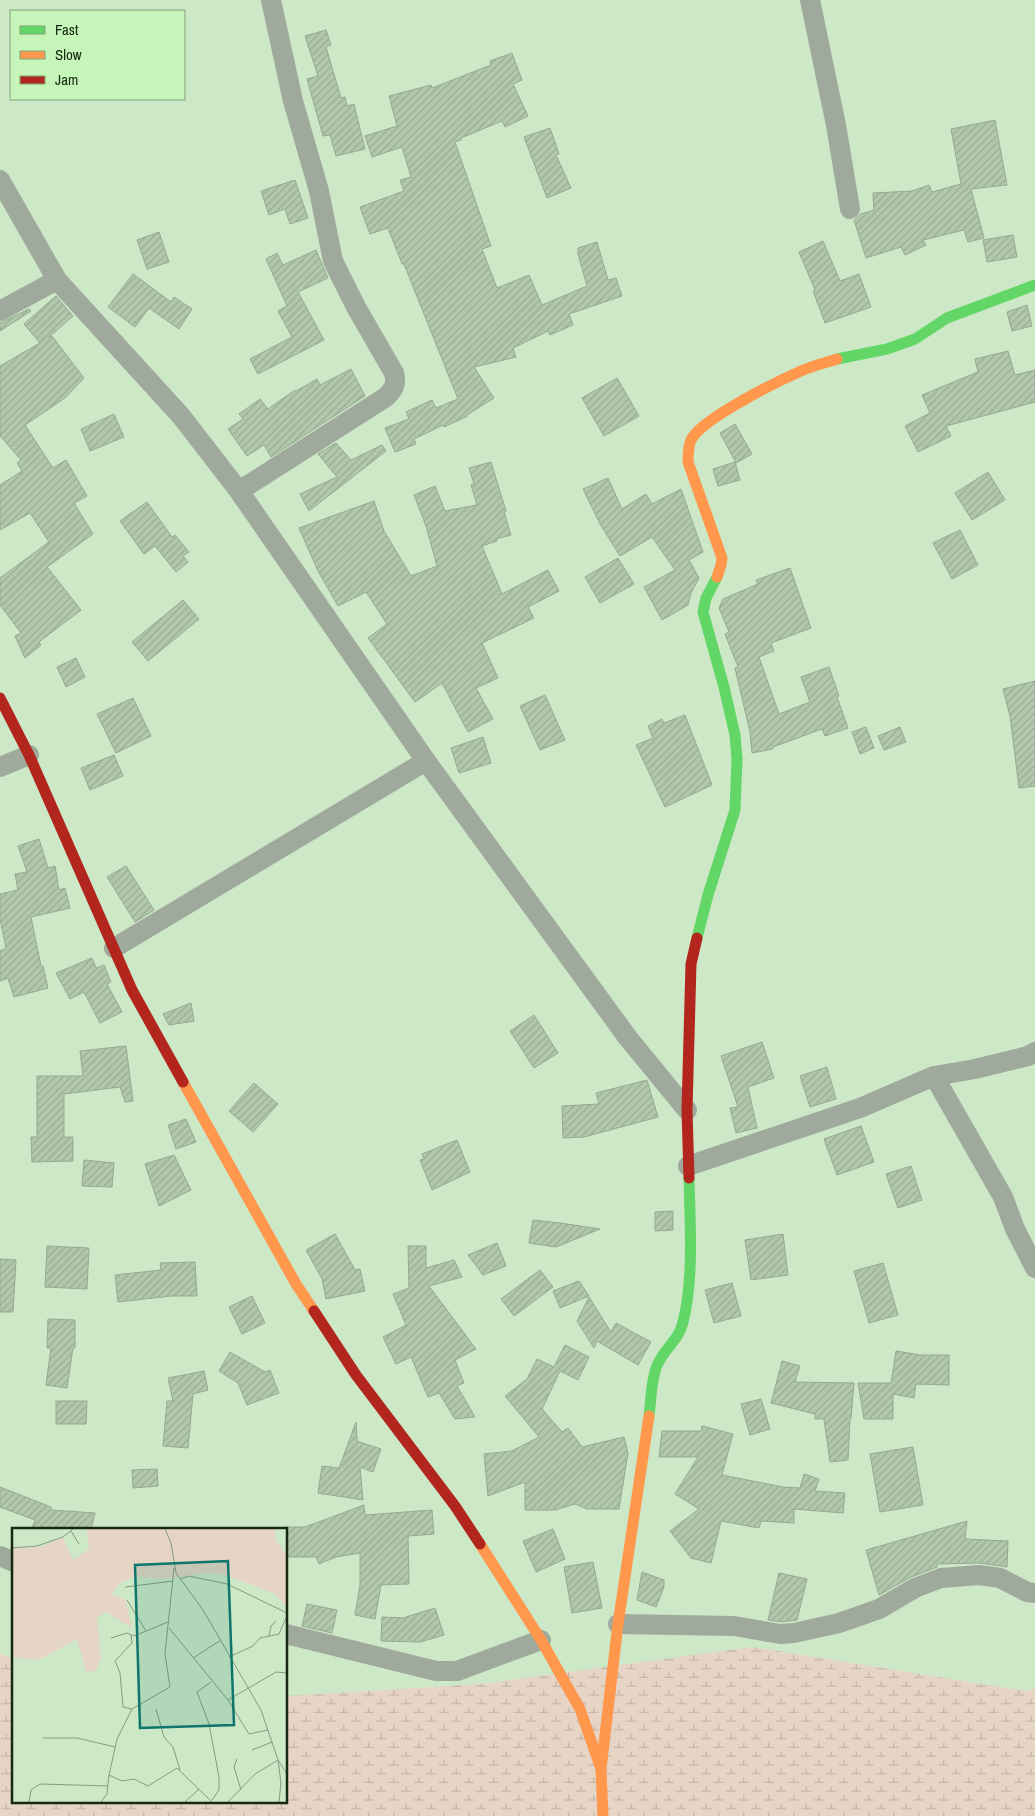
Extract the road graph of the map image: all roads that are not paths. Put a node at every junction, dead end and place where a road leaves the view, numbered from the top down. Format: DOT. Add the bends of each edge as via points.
graph roads {
  1 [pos="271,0"];
  2 [pos="810,0"];
  3 [pos="0,180"];
  4 [pos="850,209"];
  5 [pos="57,280"];
  6 [pos="1035,285"];
  7 [pos="0,311"];
  8 [pos="239,491"];
  9 [pos="0,698"];
  10 [pos="29,755"];
  11 [pos="426,761"];
  12 [pos="0,767"];
  13 [pos="114,948"];
  14 [pos="1035,1052"];
  15 [pos="934,1076"];
  16 [pos="687,1110"];
  17 [pos="688,1166"];
  18 [pos="1035,1268"];
  19 [pos="0,1556"];
  20 [pos="12,1561"];
  21 [pos="1035,1593"];
  22 [pos="618,1624"];
  23 [pos="288,1634"];
  24 [pos="540,1640"];
  25 [pos="601,1769"];
  26 [pos="603,1816"];
  1 -- 8 [label="street" via="319,191 333,261 396,381 394,390 386,398"];
  2 -- 4 [label="street"];
  3 -- 5 [label="street"];
  5 -- 7 [label="street"];
  5 -- 8 [label="street" via="181,416"];
  6 -- 16 [label="street" via="947,318 915,339 801,371 728,409 692,438 688,462 722,558 722,567 703,603 703,612 724,687 737,760 735,810 708,895 691,964"];
  8 -- 11 [label="street"];
  9 -- 10 [label="street"];
  10 -- 12 [label="street"];
  10 -- 13 [label="street"];
  11 -- 13 [label="street"];
  11 -- 16 [label="street" via="628,1038"];
  13 -- 24 [label="street" via="132,990 296,1284 356,1375 455,1506"];
  14 -- 15 [label="street" via="975,1069"];
  15 -- 17 [label="street" via="860,1108"];
  15 -- 18 [label="street" via="1003,1197 1015,1230"];
  16 -- 17 [label="street"];
  17 -- 22 [label="street" via="689,1286 682,1324 675,1341 656,1368"];
  19 -- 20 [label="street"];
  21 -- 22 [label="street" via="1000,1578 979,1575 941,1578 915,1588 879,1610 794,1633 780,1634 734,1626"];
  22 -- 25 [label="street"];
  23 -- 24 [label="street" via="436,1671 456,1671"];
  24 -- 25 [label="street" via="580,1709"];
  25 -- 26 [label="street"];
}
